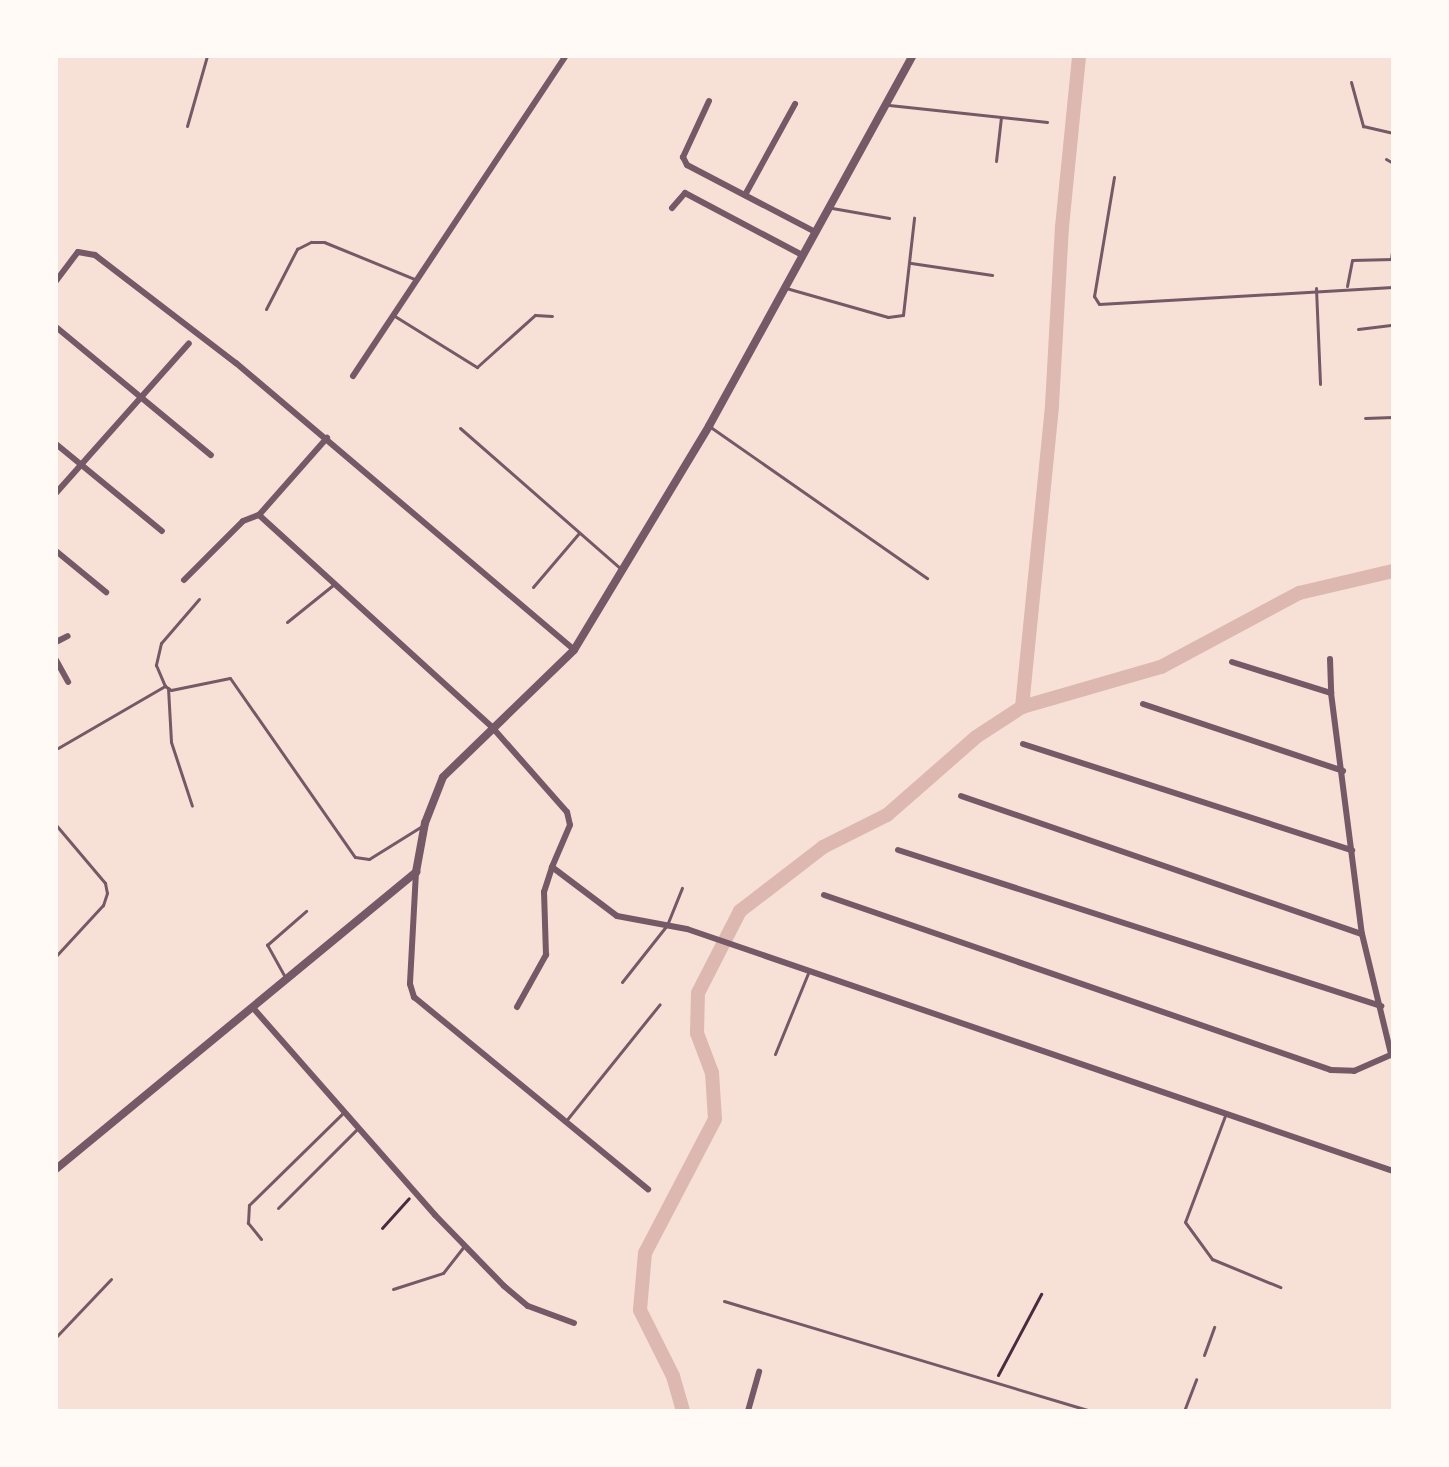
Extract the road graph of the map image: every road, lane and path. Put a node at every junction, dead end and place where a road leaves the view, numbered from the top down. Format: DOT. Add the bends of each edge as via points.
graph roads {
  1 [pos="207,56"];
  2 [pos="566,56"];
  3 [pos="912,56"];
  4 [pos="1351,82"];
  5 [pos="709,101"];
  6 [pos="795,104"];
  7 [pos="886,104"];
  8 [pos="1001,117"];
  9 [pos="1047,122"];
  10 [pos="187,126"];
  11 [pos="1393,133"];
  12 [pos="1386,159"];
  13 [pos="996,161"];
  14 [pos="1393,163"];
  15 [pos="1114,177"];
  16 [pos="745,195"];
  17 [pos="829,207"];
  18 [pos="672,208"];
  19 [pos="889,218"];
  20 [pos="914,218"];
  21 [pos="815,232"];
  22 [pos="1393,245"];
  23 [pos="802,255"];
  24 [pos="1392,259"];
  25 [pos="911,263"];
  26 [pos="992,275"];
  27 [pos="417,280"];
  28 [pos="56,281"];
  29 [pos="1347,286"];
  30 [pos="1393,287"];
  31 [pos="786,288"];
  32 [pos="1316,288"];
  33 [pos="266,309"];
  34 [pos="393,315"];
  35 [pos="552,316"];
  36 [pos="1393,325"];
  37 [pos="56,327"];
  38 [pos="1358,329"];
  39 [pos="189,343"];
  40 [pos="353,376"];
  41 [pos="1320,384"];
  42 [pos="143,395"];
  43 [pos="1393,417"];
  44 [pos="1365,418"];
  45 [pos="709,426"];
  46 [pos="460,428"];
  47 [pos="327,438"];
  48 [pos="56,444"];
  49 [pos="211,455"];
  50 [pos="81,465"];
  51 [pos="56,493"];
  52 [pos="259,515"];
  53 [pos="162,531"];
  54 [pos="579,533"];
  55 [pos="56,551"];
  56 [pos="622,570"];
  57 [pos="927,578"];
  58 [pos="184,580"];
  59 [pos="336,583"];
  60 [pos="533,587"];
  61 [pos="106,592"];
  62 [pos="199,599"];
  63 [pos="287,622"];
  64 [pos="68,636"];
  65 [pos="56,642"];
  66 [pos="574,650"];
  67 [pos="1330,659"];
  68 [pos="56,660"];
  69 [pos="1232,662"];
  70 [pos="68,682"];
  71 [pos="166,687"];
  72 [pos="1331,693"];
  73 [pos="1143,704"];
  74 [pos="492,727"];
  75 [pos="1023,744"];
  76 [pos="58,748"];
  77 [pos="1343,771"];
  78 [pos="961,796"];
  79 [pos="192,806"];
  80 [pos="425,823"];
  81 [pos="56,825"];
  82 [pos="898,850"];
  83 [pos="1352,850"];
  84 [pos="552,867"];
  85 [pos="416,872"];
  86 [pos="682,888"];
  87 [pos="824,895"];
  88 [pos="306,911"];
  89 [pos="667,925"];
  90 [pos="1362,934"];
  91 [pos="56,956"];
  92 [pos="809,969"];
  93 [pos="287,980"];
  94 [pos="622,982"];
  95 [pos="660,1004"];
  96 [pos="1381,1006"];
  97 [pos="517,1007"];
  98 [pos="254,1009"];
  99 [pos="775,1054"];
  100 [pos="1392,1054"];
  101 [pos="344,1112"];
  102 [pos="1226,1113"];
  103 [pos="565,1122"];
  104 [pos="358,1128"];
  105 [pos="56,1169"];
  106 [pos="1393,1171"];
  107 [pos="648,1189"];
  108 [pos="415,1192"];
  109 [pos="278,1208"];
  110 [pos="382,1228"];
  111 [pos="261,1239"];
  112 [pos="464,1246"];
  113 [pos="111,1279"];
  114 [pos="1280,1287"];
  115 [pos="393,1289"];
  116 [pos="1041,1294"];
  117 [pos="724,1301"];
  118 [pos="574,1323"];
  119 [pos="1214,1327"];
  120 [pos="56,1337"];
  121 [pos="1204,1355"];
  122 [pos="759,1372"];
  123 [pos="1196,1379"];
  124 [pos="994,1382"];
  125 [pos="748,1411"];
  126 [pos="1091,1411"];
  127 [pos="1184,1411"];
  1 -- 10 [label="lane"];
  2 -- 27 [label="street"];
  3 -- 7 [label="street"];
  4 -- 11 [label="lane" via="1363,126"];
  5 -- 16 [label="street" via="683,157 687,165"];
  6 -- 16 [label="street"];
  7 -- 8 [label="lane"];
  7 -- 17 [label="street"];
  8 -- 9 [label="lane"];
  8 -- 13 [label="lane"];
  12 -- 14 [label="lane"];
  15 -- 32 [label="lane" via="1094,296 1099,304"];
  16 -- 21 [label="street"];
  17 -- 19 [label="lane"];
  17 -- 21 [label="street"];
  18 -- 23 [label="street" via="685,193"];
  20 -- 25 [label="lane"];
  21 -- 23 [label="street"];
  22 -- 24 [label="lane"];
  23 -- 31 [label="street"];
  24 -- 29 [label="lane" via="1352,260"];
  25 -- 26 [label="lane"];
  25 -- 31 [label="lane" via="899,317"];
  27 -- 33 [label="lane" via="324,242 311,242 297,249"];
  27 -- 34 [label="street"];
  28 -- 47 [label="street" via="78,252 87,250"];
  29 -- 30 [label="lane"];
  29 -- 32 [label="lane"];
  31 -- 45 [label="street"];
  32 -- 41 [label="lane"];
  34 -- 35 [label="lane" via="477,367 535,315"];
  34 -- 40 [label="street"];
  36 -- 38 [label="lane"];
  37 -- 42 [label="street"];
  39 -- 42 [label="street"];
  42 -- 49 [label="street"];
  42 -- 50 [label="street"];
  43 -- 44 [label="lane"];
  45 -- 56 [label="street"];
  45 -- 57 [label="lane"];
  46 -- 54 [label="lane"];
  47 -- 52 [label="street"];
  47 -- 66 [label="street"];
  48 -- 50 [label="street"];
  50 -- 51 [label="street"];
  50 -- 53 [label="street"];
  52 -- 58 [label="street" via="243,521"];
  52 -- 59 [label="street"];
  54 -- 56 [label="lane"];
  54 -- 60 [label="lane"];
  55 -- 61 [label="street"];
  56 -- 66 [label="street"];
  59 -- 63 [label="lane"];
  59 -- 74 [label="street"];
  62 -- 71 [label="lane" via="161,643 156,665"];
  64 -- 65 [label="street"];
  66 -- 74 [label="street"];
  67 -- 72 [label="street"];
  68 -- 70 [label="street"];
  69 -- 72 [label="street"];
  71 -- 76 [label="lane"];
  71 -- 79 [label="lane" via="171,742"];
  71 -- 80 [label="lane" via="226,676 234,681 355,857 369,859"];
  72 -- 77 [label="street"];
  73 -- 77 [label="street"];
  74 -- 80 [label="street" via="448,769"];
  74 -- 84 [label="street" via="567,812 570,825"];
  75 -- 83 [label="street"];
  77 -- 83 [label="street"];
  78 -- 90 [label="street"];
  80 -- 85 [label="street"];
  81 -- 91 [label="lane" via="105,883 107,893 103,905"];
  82 -- 96 [label="street"];
  83 -- 90 [label="street"];
  84 -- 89 [label="street" via="598,907"];
  84 -- 97 [label="street" via="544,892 546,955"];
  85 -- 93 [label="street"];
  85 -- 103 [label="street" via="410,984 414,997"];
  86 -- 89 [label="lane"];
  87 -- 100 [label="street" via="1331,1070 1354,1071"];
  88 -- 93 [label="lane" via="267,945"];
  89 -- 92 [label="street"];
  89 -- 94 [label="lane"];
  90 -- 96 [label="street"];
  92 -- 99 [label="lane"];
  92 -- 102 [label="street"];
  93 -- 98 [label="street"];
  95 -- 103 [label="lane"];
  96 -- 100 [label="street"];
  98 -- 101 [label="street"];
  98 -- 105 [label="street"];
  101 -- 104 [label="street"];
  101 -- 111 [label="lane" via="249,1205 248,1223"];
  102 -- 106 [label="street"];
  102 -- 114 [label="lane" via="1185,1222 1212,1259"];
  103 -- 107 [label="street"];
  104 -- 108 [label="street"];
  104 -- 109 [label="lane"];
  108 -- 110 [label="path"];
  108 -- 112 [label="street"];
  112 -- 115 [label="lane" via="443,1273"];
  112 -- 118 [label="street" via="528,1306"];
  113 -- 120 [label="lane"];
  116 -- 124 [label="path"];
  117 -- 124 [label="lane"];
  119 -- 121 [label="lane"];
  122 -- 125 [label="street"];
  123 -- 127 [label="lane"];
  124 -- 126 [label="lane"];
}
